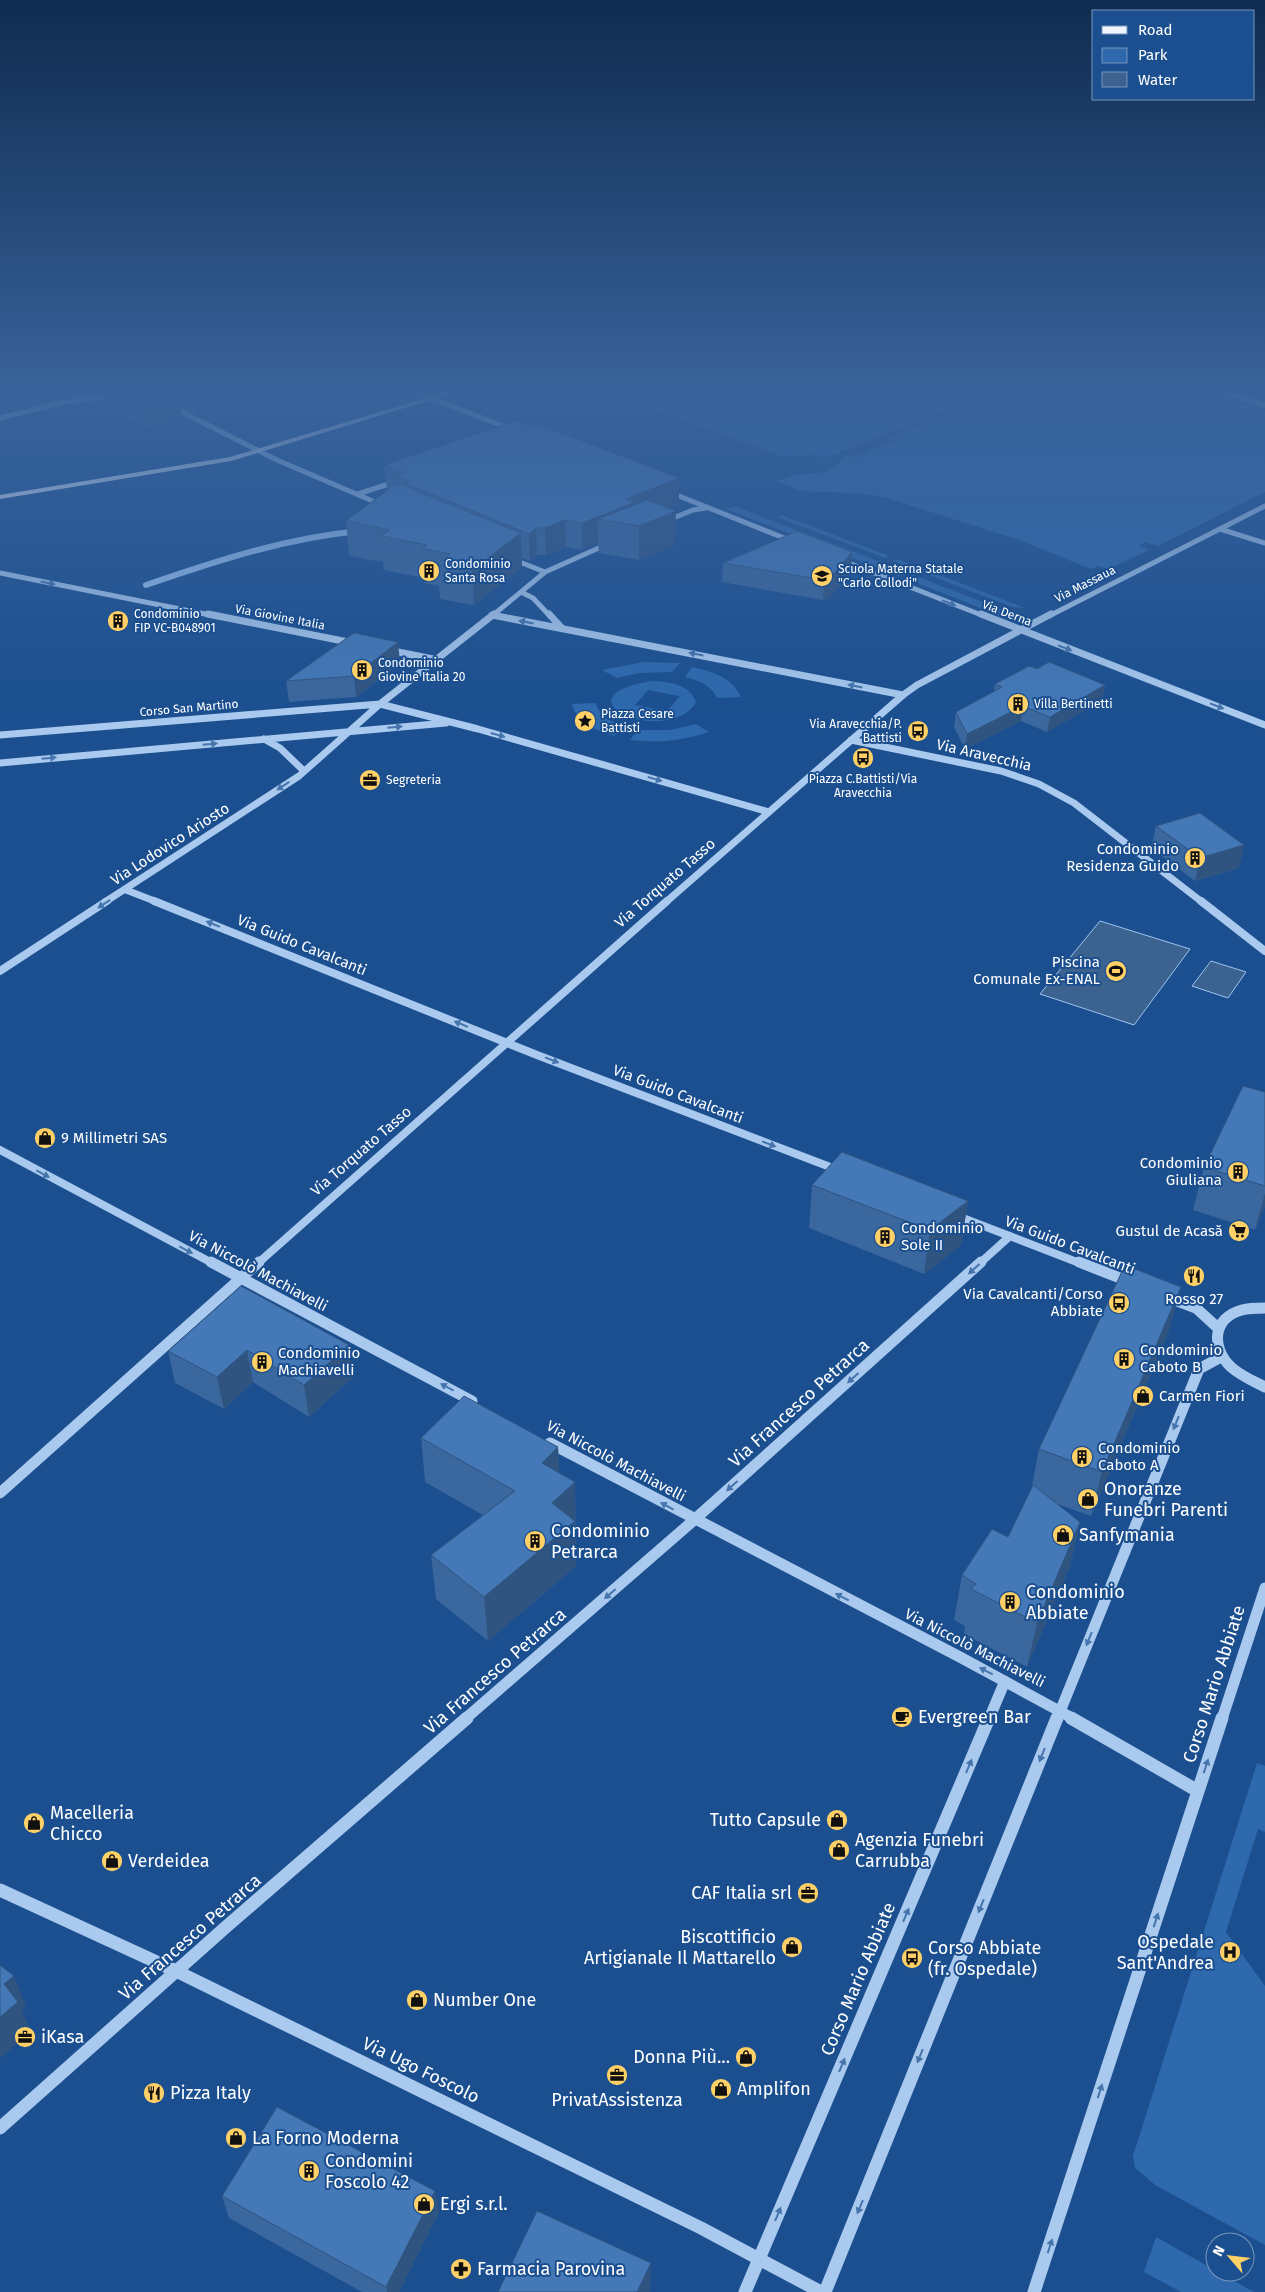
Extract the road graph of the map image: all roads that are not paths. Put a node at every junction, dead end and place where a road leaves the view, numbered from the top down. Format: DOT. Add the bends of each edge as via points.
graph roads {
  1 [pos="18,494"];
  2 [pos="358,494"];
  3 [pos="673,494"];
  4 [pos="0,497"];
  5 [pos="384,506"];
  6 [pos="1265,506"];
  7 [pos="708,508"];
  8 [pos="662,522"];
  9 [pos="1220,529"];
  10 [pos="619,540"];
  11 [pos="797,543"];
  12 [pos="1265,543"];
  13 [pos="508,557"];
  14 [pos="832,557"];
  15 [pos="545,572"];
  16 [pos="0,573"];
  17 [pos="521,592"];
  18 [pos="492,615"];
  19 [pos="561,627"];
  20 [pos="1020,630"];
  21 [pos="356,644"];
  22 [pos="385,649"];
  23 [pos="438,660"];
  24 [pos="917,684"];
  25 [pos="903,696"];
  26 [pos="380,704"];
  27 [pos="451,722"];
  28 [pos="1265,725"];
  29 [pos="347,732"];
  30 [pos="0,735"];
  31 [pos="264,739"];
  32 [pos="851,740"];
  33 [pos="0,763"];
  34 [pos="304,771"];
  35 [pos="769,812"];
  36 [pos="126,890"];
  37 [pos="1265,951"];
  38 [pos="0,971"];
  39 [pos="506,1042"];
  40 [pos="0,1150"];
  41 [pos="843,1172"];
  42 [pos="945,1212"];
  43 [pos="1010,1236"];
  44 [pos="240,1279"];
  45 [pos="1138,1286"];
  46 [pos="1155,1292"];
  47 [pos="1265,1308"];
  48 [pos="1218,1328"];
  49 [pos="1221,1357"];
  50 [pos="1265,1387"];
  51 [pos="484,1407"];
  52 [pos="537,1436"];
  53 [pos="3,1487"];
  54 [pos="694,1520"];
  55 [pos="1265,1588"];
  56 [pos="1005,1681"];
  57 [pos="1061,1710"];
  58 [pos="1198,1791"];
  59 [pos="0,1890"];
  60 [pos="176,1972"];
  61 [pos="0,2128"];
  62 [pos="759,2259"];
  63 [pos="745,2292"];
  64 [pos="821,2292"];
  65 [pos="825,2292"];
  66 [pos="1034,2292"];
  1 -- 4 [label="main road"];
  2 -- 5 [label="street"];
  3 -- 7 [label="street"];
  6 -- 9 [label="street, Via Massaua"];
  7 -- 8 [label="street"];
  7 -- 11 [label="street"];
  9 -- 12 [label="street"];
  9 -- 20 [label="street, Via Massaua"];
  10 -- 15 [label="street" via="557,564"];
  13 -- 15 [label="street"];
  14 -- 20 [label="street, Via Derna, one-way"];
  15 -- 17 [label="street"];
  16 -- 21 [label="street, Via Giovine Italia, one-way"];
  17 -- 18 [label="street"];
  17 -- 19 [label="street" via="533,598"];
  19 -- 18 [label="street, one-way"];
  18 -- 23 [label="street"];
  25 -- 19 [label="street, one-way"];
  20 -- 24 [label="street, Via Massaua"];
  20 -- 28 [label="street, Via Derna, one-way"];
  22 -- 23 [label="street"];
  23 -- 26 [label="street"];
  24 -- 25 [label="street"];
  25 -- 32 [label="street"];
  26 -- 27 [label="street"];
  26 -- 29 [label="street"];
  26 -- 30 [label="street, Corso San Martino"];
  29 -- 27 [label="street, one-way"];
  27 -- 35 [label="street, one-way"];
  29 -- 31 [label="street"];
  29 -- 34 [label="street, Via Lodovico Ariosto"];
  33 -- 31 [label="street, one-way"];
  31 -- 34 [label="street" via="280,748"];
  32 -- 35 [label="street"];
  32 -- 37 [label="street, Via Aravecchia" via="1001,771 1046,785 1074,803"];
  34 -- 36 [label="street, Via Lodovico Ariosto, one-way"];
  35 -- 39 [label="street, Via Torquato Tasso"];
  36 -- 38 [label="street, Via Lodovico Ariosto, one-way"];
  39 -- 36 [label="street, Via Guido Cavalcanti, one-way"];
  39 -- 41 [label="street, Via Guido Cavalcanti, one-way"];
  39 -- 44 [label="street, Via Torquato Tasso"];
  40 -- 44 [label="street, Via Niccolò Machiavelli, one-way"];
  42 -- 43 [label="street, Via Guido Cavalcanti"];
  43 -- 45 [label="street, Via Guido Cavalcanti"];
  43 -- 54 [label="street, Via Francesco Petrarca, one-way"];
  51 -- 44 [label="street, Via Niccolò Machiavelli, one-way"];
  44 -- 53 [label="street, Via Torquato Tasso"];
  46 -- 48 [label="street" via="1196,1308"];
  47 -- 48 [label="street" via="1233,1313"];
  48 -- 49 [label="street" via="1216,1347"];
  49 -- 50 [label="street" via="1239,1375"];
  49 -- 57 [label="street, one-way" via="1200,1369 1193,1383"];
  54 -- 52 [label="street, Via Niccolò Machiavelli, one-way"];
  56 -- 54 [label="street, Via Niccolò Machiavelli, one-way"];
  54 -- 60 [label="street, Via Francesco Petrarca, one-way"];
  58 -- 55 [label="street, Corso Mario Abbiate, one-way"];
  56 -- 57 [label="street, Via Niccolò Machiavelli"];
  62 -- 56 [label="street, Corso Mario Abbiate, one-way"];
  57 -- 58 [label="street, Corso Mario Abbiate"];
  57 -- 65 [label="street, one-way"];
  66 -- 58 [label="street, Corso Mario Abbiate, one-way"];
  59 -- 60 [label="street, Via Ugo Foscolo"];
  60 -- 61 [label="street, Via Francesco Petrarca"];
  60 -- 62 [label="street, Via Ugo Foscolo"];
  62 -- 63 [label="street, Corso Mario Abbiate"];
  62 -- 64 [label="street, Via Ugo Foscolo"];
}
